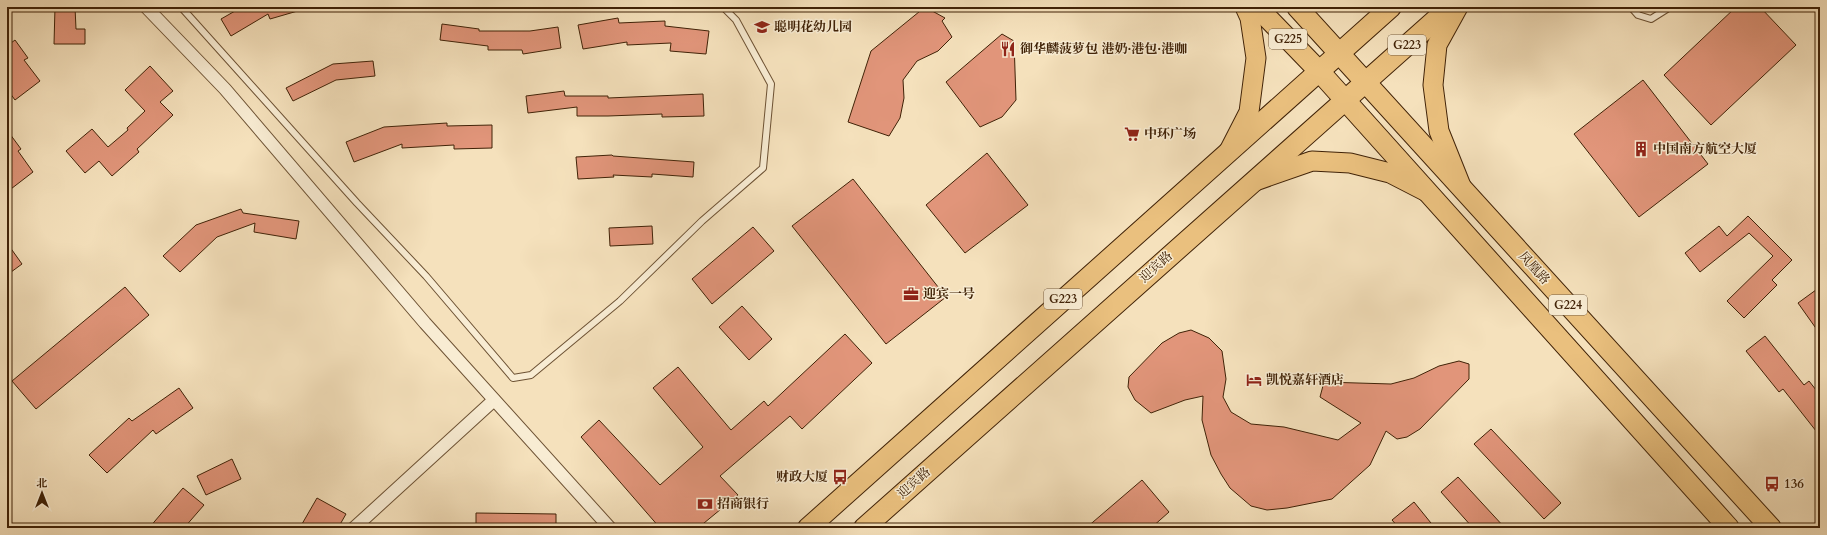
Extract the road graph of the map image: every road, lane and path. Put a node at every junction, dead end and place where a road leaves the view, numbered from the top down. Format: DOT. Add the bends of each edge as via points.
graph roads {
  1 [pos="146,7"];
  2 [pos="181,7"];
  3 [pos="723,7"];
  4 [pos="1245,7"];
  5 [pos="1257,7"];
  6 [pos="1297,7"];
  7 [pos="1391,7"];
  8 [pos="1450,7"];
  9 [pos="1458,7"];
  10 [pos="1631,7"];
  11 [pos="1670,7"];
  12 [pos="1338,53"];
  13 [pos="1319,71"];
  14 [pos="1364,82"];
  15 [pos="1345,100"];
  16 [pos="1229,151"];
  17 [pos="1253,181"];
  18 [pos="1462,189"];
  19 [pos="1428,193"];
  20 [pos="494,400"];
  21 [pos="354,528"];
  22 [pos="610,528"];
  23 [pos="808,528"];
  24 [pos="864,528"];
  25 [pos="1729,528"];
  26 [pos="1771,528"];
  1 -- 20 [label="street" via="225,89"];
  2 -- 3 [label="lane" via="426,276 513,378 531,375 620,302 702,221 762,168 771,84 736,20"];
  4 -- 16 [label="main road" via="1250,18 1256,58 1249,112"];
  5 -- 13 [label="highway, G225"];
  6 -- 12 [label="highway, 凤凰路 / G225"];
  7 -- 12 [label="highway, G223"];
  8 -- 14 [label="highway, 迎宾路 / G223"];
  9 -- 18 [label="main road" via="1437,45 1433,85 1439,131"];
  10 -- 11 [label="lane" via="1638,15 1651,19"];
  12 -- 13 [label="highway, G223"];
  12 -- 14 [label="highway, 凤凰路 / G225"];
  13 -- 15 [label="highway, G224"];
  13 -- 16 [label="highway, G223"];
  14 -- 15 [label="highway, 迎宾路 / G223"];
  14 -- 18 [label="highway, 凤凰路 / G224"];
  15 -- 17 [label="highway, 迎宾路 / G223"];
  15 -- 19 [label="highway, G224"];
  16 -- 23 [label="highway, G223"];
  17 -- 19 [label="main road" via="1312,162 1350,163 1390,173"];
  17 -- 24 [label="highway, 迎宾路 / G223"];
  18 -- 26 [label="highway, 凤凰路 / G224"];
  19 -- 25 [label="highway, G224"];
  20 -- 21 [label="street"];
  20 -- 22 [label="street"];
}
